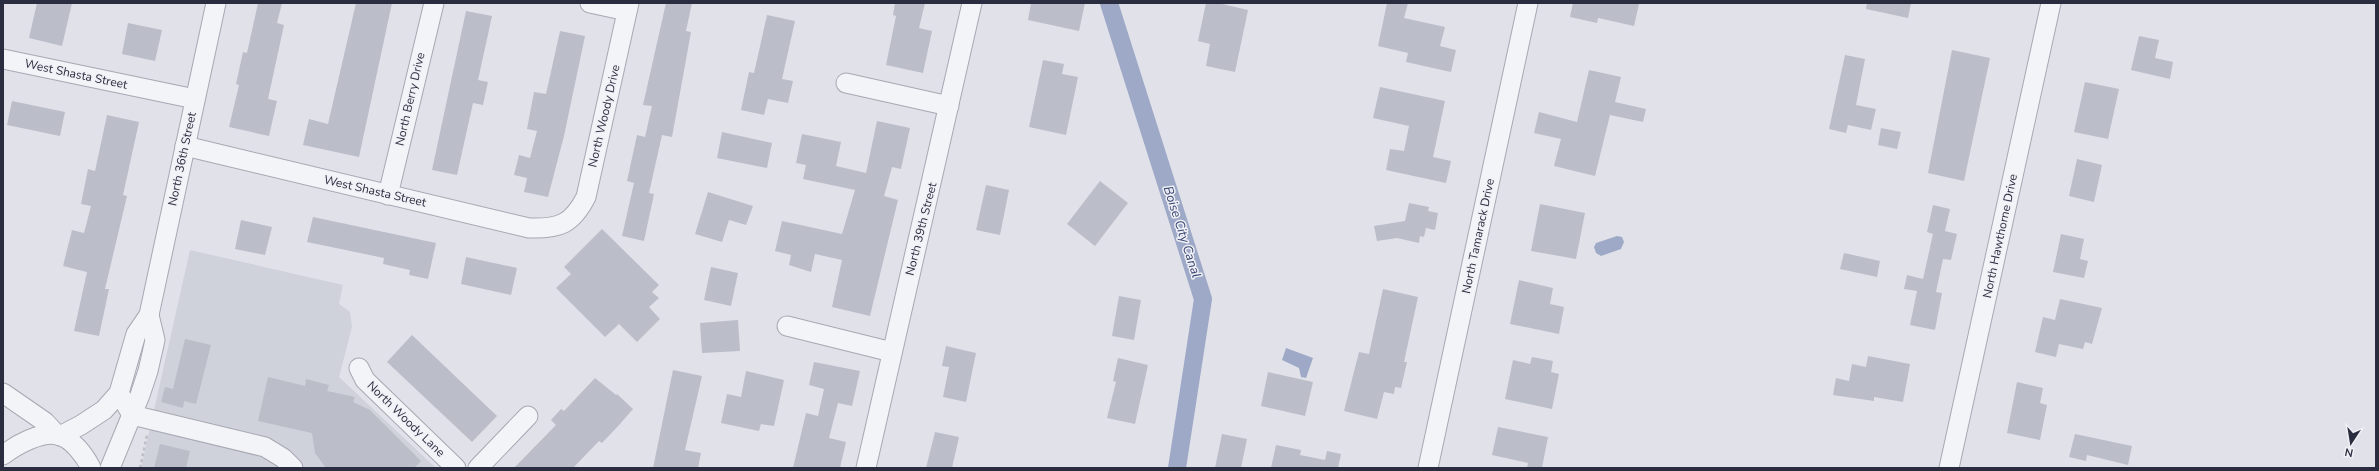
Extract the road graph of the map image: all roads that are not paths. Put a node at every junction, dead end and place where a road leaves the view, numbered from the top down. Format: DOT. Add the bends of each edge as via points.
graph roads {
  1 [pos="216,3"];
  2 [pos="434,3"];
  3 [pos="590,3"];
  4 [pos="972,3"];
  5 [pos="1528,3"];
  6 [pos="2051,3"];
  7 [pos="628,7"];
  8 [pos="3,59"];
  9 [pos="846,83"];
  10 [pos="195,99"];
  11 [pos="949,106"];
  12 [pos="185,146"];
  13 [pos="388,194"];
  14 [pos="566,223"];
  15 [pos="148,315"];
  16 [pos="787,326"];
  17 [pos="892,352"];
  18 [pos="359,368"];
  19 [pos="3,392"];
  20 [pos="119,393"];
  21 [pos="132,415"];
  22 [pos="528,416"];
  23 [pos="59,435"];
  24 [pos="3,455"];
  25 [pos="91,468"];
  26 [pos="110,468"];
  27 [pos="293,468"];
  28 [pos="456,468"];
  29 [pos="478,468"];
  30 [pos="866,468"];
  31 [pos="1428,468"];
  32 [pos="1950,468"];
  1 -- 10 [label="street, North 36th Street"];
  2 -- 13 [label="street, North Berry Drive"];
  3 -- 7 [label="street"];
  4 -- 11 [label="street, North 39th Street"];
  5 -- 31 [label="street, North Tamarack Drive"];
  6 -- 32 [label="street, North Hawthorne Drive"];
  7 -- 14 [label="street, North Woody Drive" via="586,197 578,212"];
  8 -- 10 [label="street, West Shasta Street"];
  9 -- 11 [label="street"];
  10 -- 12 [label="street, North 36th Street"];
  11 -- 17 [label="street, North 39th Street"];
  12 -- 13 [label="street, West Shasta Street"];
  12 -- 15 [label="street, North 36th Street"];
  13 -- 14 [label="street, West Shasta Street" via="529,228 548,229"];
  15 -- 20 [label="street, North 36th Street" via="136,334"];
  15 -- 21 [label="street, North 36th Street" via="155,340 148,371"];
  16 -- 17 [label="street"];
  17 -- 30 [label="street, North 39th Street"];
  18 -- 28 [label="street, North Woody Lane" via="365,380"];
  19 -- 23 [label="street"];
  20 -- 21 [label="street"];
  20 -- 23 [label="street, North 36th Street" via="104,410"];
  21 -- 26 [label="street, North 36th Street"];
  21 -- 27 [label="street" via="265,447"];
  22 -- 29 [label="street"];
  23 -- 24 [label="street" via="38,437 21,443"];
  23 -- 25 [label="street" via="85,456"];
}
